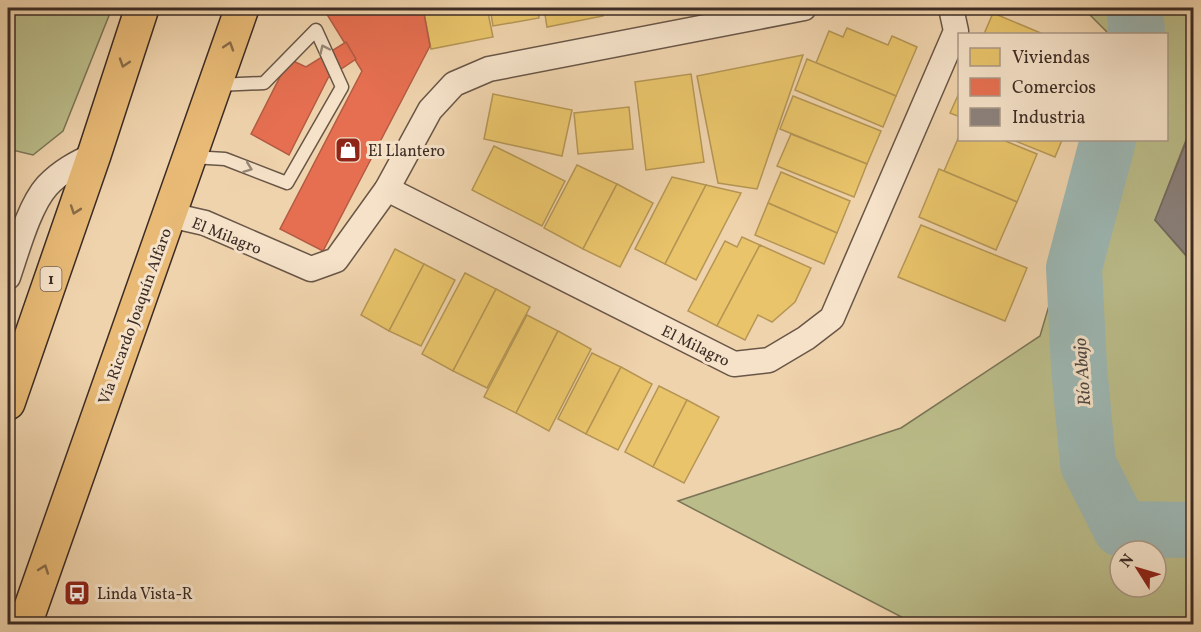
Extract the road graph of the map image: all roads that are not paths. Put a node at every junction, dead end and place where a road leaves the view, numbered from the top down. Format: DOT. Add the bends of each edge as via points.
graph roads {
  1 [pos="142,8"];
  2 [pos="242,8"];
  3 [pos="804,8"];
  4 [pos="951,8"];
  5 [pos="216,85"];
  6 [pos="94,155"];
  7 [pos="191,156"];
  8 [pos="387,189"];
  9 [pos="170,215"];
  10 [pos="8,277"];
  11 [pos="8,403"];
  12 [pos="24,624"];
  1 -- 6 [label="main road, 1, one-way"];
  5 -- 2 [label="main road, Vía Ricardo Joaquín Alfaro, one-way"];
  3 -- 8 [label="street, El Milagro" via="489,69 454,84 430,110"];
  4 -- 8 [label="street, El Milagro" via="956,31 832,318 769,360 734,364"];
  5 -- 7 [label="main road, Vía Ricardo Joaquín Alfaro"];
  7 -- 5 [label="lane, one-way" via="225,159 287,183 342,87 316,30 264,83"];
  6 -- 10 [label="street" via="69,167 46,187 30,216"];
  6 -- 11 [label="main road, 1, one-way"];
  7 -- 9 [label="main road, Vía Ricardo Joaquín Alfaro"];
  8 -- 9 [label="street, El Milagro" via="336,260 311,269 205,223"];
  12 -- 9 [label="main road, Vía Ricardo Joaquín Alfaro, one-way"];
}
